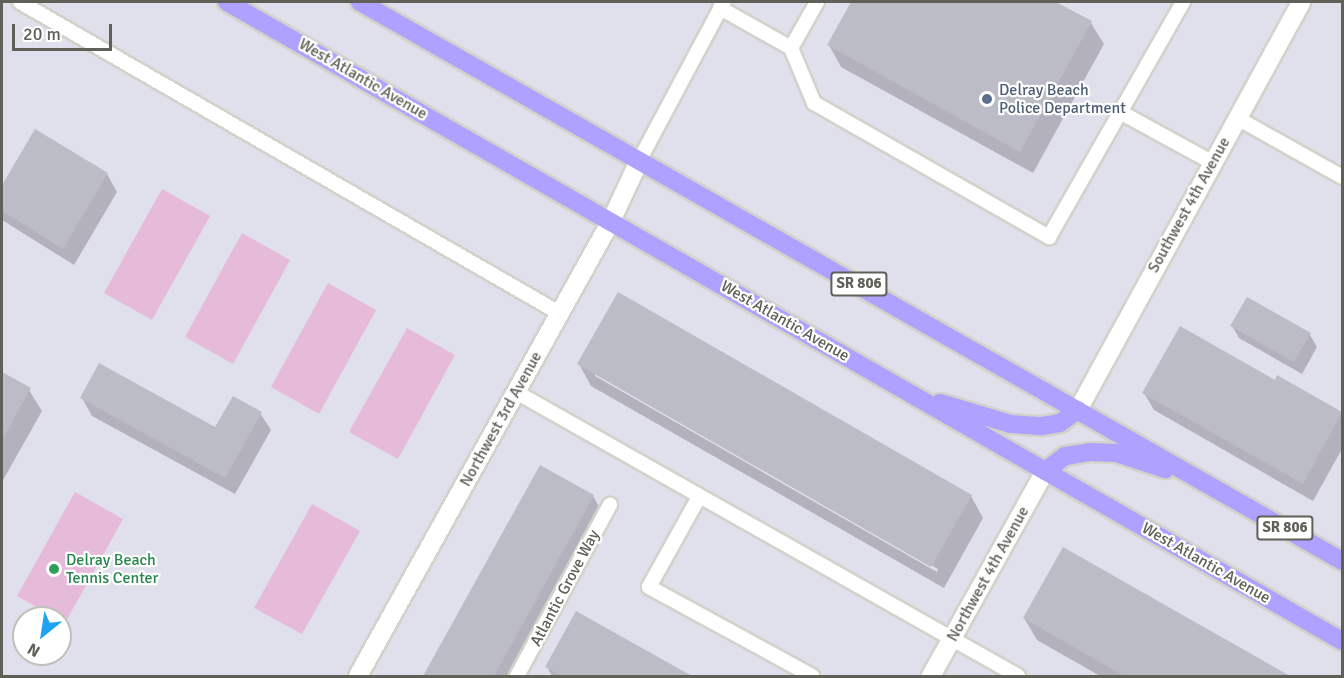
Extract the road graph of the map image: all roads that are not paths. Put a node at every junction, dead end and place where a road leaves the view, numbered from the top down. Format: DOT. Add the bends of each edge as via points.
graph roads {
  1 [pos="20,2"];
  2 [pos="227,2"];
  3 [pos="360,2"];
  4 [pos="817,2"];
  5 [pos="1183,2"];
  6 [pos="1301,2"];
  7 [pos="722,5"];
  8 [pos="791,48"];
  9 [pos="1120,112"];
  10 [pos="1237,118"];
  11 [pos="640,159"];
  12 [pos="1213,163"];
  13 [pos="1342,177"];
  14 [pos="611,221"];
  15 [pos="559,313"];
  16 [pos="516,392"];
  17 [pos="910,393"];
  18 [pos="1078,410"];
  19 [pos="1045,471"];
  20 [pos="1201,480"];
  21 [pos="699,496"];
  22 [pos="610,505"];
  23 [pos="1342,561"];
  24 [pos="951,640"];
  25 [pos="1342,641"];
  26 [pos="521,675"];
  27 [pos="358,676"];
  28 [pos="812,676"];
  29 [pos="931,676"];
  30 [pos="1018,676"];
  1 -- 15 [label="lane"];
  2 -- 14 [label="main road, West Atlantic Avenue"];
  3 -- 11 [label="main road, SR 806"];
  4 -- 8 [label="lane"];
  5 -- 9 [label="lane"];
  6 -- 10 [label="street, Southwest 4th Avenue"];
  7 -- 8 [label="lane"];
  7 -- 11 [label="lane"];
  8 -- 9 [label="lane" via="814,103 1049,237"];
  9 -- 12 [label="lane"];
  10 -- 12 [label="street, Southwest 4th Avenue"];
  10 -- 13 [label="lane"];
  11 -- 14 [label="street, Northwest 3rd Avenue"];
  11 -- 18 [label="main road, SR 806"];
  12 -- 18 [label="street, Southwest 4th Avenue"];
  14 -- 15 [label="street, Northwest 3rd Avenue"];
  14 -- 17 [label="main road, West Atlantic Avenue"];
  15 -- 16 [label="street, Northwest 3rd Avenue"];
  16 -- 21 [label="lane"];
  16 -- 27 [label="street, Northwest 3rd Avenue"];
  17 -- 18 [label="main road" via="1011,424 1060,423"];
  17 -- 19 [label="main road, West Atlantic Avenue"];
  18 -- 20 [label="main road, SR 806"];
  19 -- 20 [label="main road" via="1065,456 1116,453"];
  19 -- 24 [label="street, Northwest 4th Avenue"];
  19 -- 25 [label="main road, West Atlantic Avenue"];
  20 -- 23 [label="main road, SR 806"];
  21 -- 24 [label="lane"];
  21 -- 28 [label="lane" via="649,587"];
  22 -- 26 [label="lane, Atlantic Grove Way"];
  24 -- 29 [label="street, Northwest 4th Avenue"];
  24 -- 30 [label="lane"];
}
